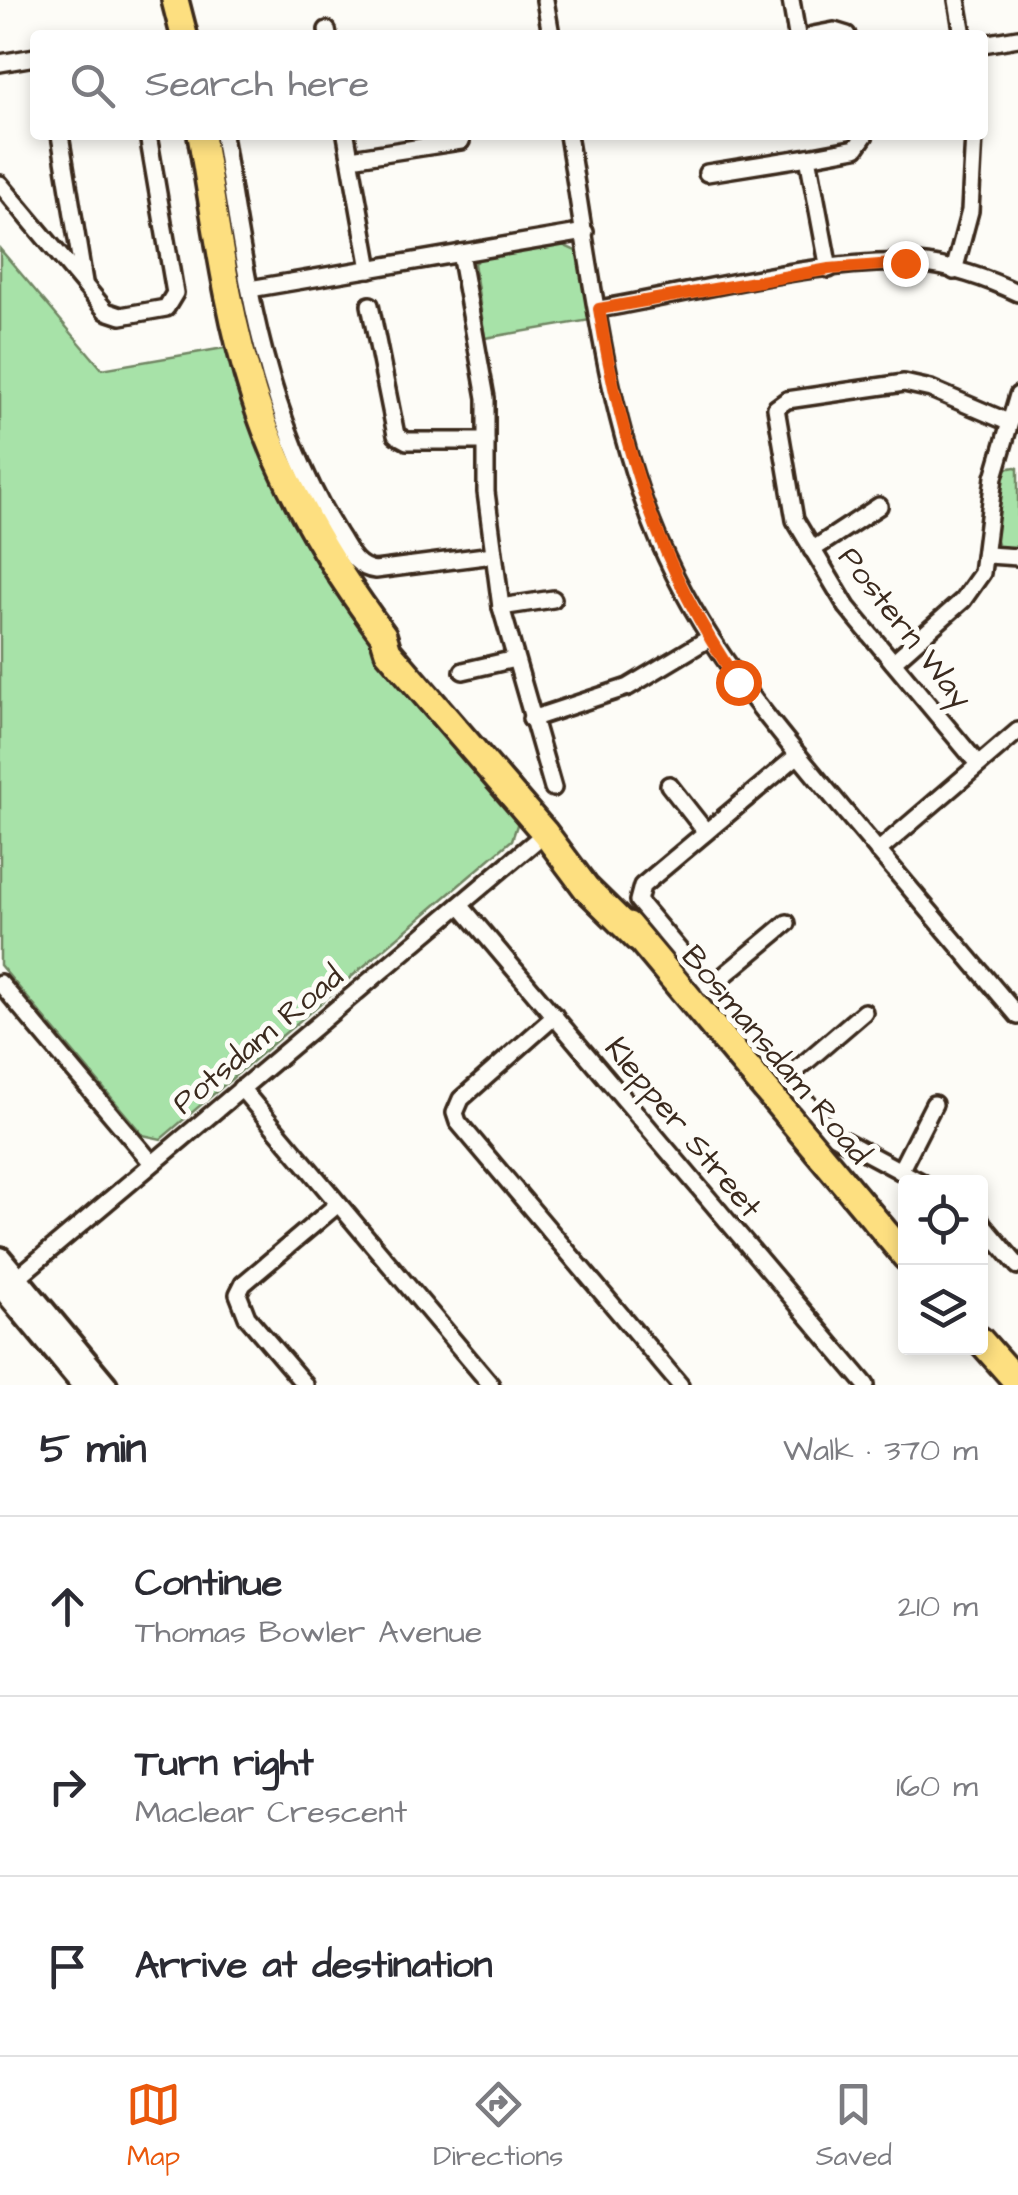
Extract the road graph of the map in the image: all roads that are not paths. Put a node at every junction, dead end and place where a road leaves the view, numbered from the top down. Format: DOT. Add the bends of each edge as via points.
graph roads {
  1 [pos="174,0"];
  2 [pos="183,0"];
  3 [pos="545,0"];
  4 [pos="791,0"];
  5 [pos="957,0"];
  6 [pos="183,30"];
  7 [pos="184,30"];
  8 [pos="550,30"];
  9 [pos="795,30"];
  10 [pos="963,30"];
  11 [pos="1018,38"];
  12 [pos="988,43"];
  13 [pos="30,58"];
  14 [pos="0,63"];
  15 [pos="61,140"];
  16 [pos="149,140"];
  17 [pos="203,140"];
  18 [pos="224,140"];
  19 [pos="347,140"];
  20 [pos="569,140"];
  21 [pos="862,140"];
  22 [pos="974,140"];
  23 [pos="422,141"];
  24 [pos="461,141"];
  25 [pos="808,157"];
  26 [pos="350,158"];
  27 [pos="708,173"];
  28 [pos="0,184"];
  29 [pos="584,232"];
  30 [pos="460,254"];
  31 [pos="370,269"];
  32 [pos="829,269"];
  33 [pos="954,271"];
  34 [pos="84,282"];
  35 [pos="250,290"];
  36 [pos="1018,293"];
  37 [pos="370,305"];
  38 [pos="599,309"];
  39 [pos="1018,395"];
  40 [pos="1008,422"];
  41 [pos="486,441"];
  42 [pos="998,459"];
  43 [pos="1018,463"];
  44 [pos="879,506"];
  45 [pos="812,550"];
  46 [pos="493,555"];
  47 [pos="988,555"];
  48 [pos="1018,557"];
  49 [pos="554,600"];
  50 [pos="501,608"];
  51 [pos="708,638"];
  52 [pos="515,658"];
  53 [pos="893,662"];
  54 [pos="463,671"];
  55 [pos="532,719"];
  56 [pos="1018,731"];
  57 [pos="798,755"];
  58 [pos="978,764"];
  59 [pos="669,785"];
  60 [pos="553,788"];
  61 [pos="706,832"];
  62 [pos="545,833"];
  63 [pos="878,850"];
  64 [pos="460,905"];
  65 [pos="787,923"];
  66 [pos="0,983"];
  67 [pos="709,988"];
  68 [pos="864,1012"];
  69 [pos="554,1016"];
  70 [pos="1018,1016"];
  71 [pos="786,1079"];
  72 [pos="241,1088"];
  73 [pos="934,1104"];
  74 [pos="152,1164"];
  75 [pos="900,1171"];
  76 [pos="908,1175"];
  77 [pos="338,1204"];
  78 [pos="988,1230"];
  79 [pos="898,1248"];
  80 [pos="0,1259"];
  81 [pos="1018,1266"];
  82 [pos="7,1284"];
  83 [pos="988,1349"];
  84 [pos="982,1355"];
  85 [pos="1018,1384"];
  86 [pos="84,1385"];
  87 [pos="105,1385"];
  88 [pos="305,1385"];
  89 [pos="490,1385"];
  90 [pos="680,1385"];
  91 [pos="866,1385"];
  92 [pos="1006,1385"];
  1 -- 6 [label="main road"];
  2 -- 7 [label="main road"];
  3 -- 8 [label="street"];
  4 -- 9 [label="street"];
  5 -- 10 [label="street"];
  11 -- 12 [label="street"];
  13 -- 14 [label="street"];
  15 -- 34 [label="street"];
  16 -- 34 [label="street" via="173,303 116,316"];
  17 -- 62 [label="main road, Bosmansdam Road" via="254,397 307,520 399,665"];
  18 -- 35 [label="street"];
  19 -- 26 [label="street"];
  20 -- 29 [label="street"];
  21 -- 25 [label="street" via="856,148"];
  22 -- 33 [label="street" via="970,211"];
  23 -- 24 [label="street"];
  23 -- 26 [label="street"];
  25 -- 27 [label="street"];
  25 -- 32 [label="street"];
  26 -- 31 [label="street"];
  28 -- 34 [label="street"];
  29 -- 30 [label="street"];
  29 -- 38 [label="street"];
  30 -- 31 [label="street"];
  30 -- 41 [label="street" via="486,398"];
  31 -- 35 [label="street"];
  32 -- 33 [label="street" via="914,263"];
  32 -- 38 [label="street"];
  33 -- 36 [label="street"];
  35 -- 46 [label="street" via="291,442 358,564 374,570"];
  37 -- 41 [label="street" via="396,435 406,441"];
  38 -- 51 [label="street" via="615,408 642,496"];
  39 -- 40 [label="street"];
  40 -- 42 [label="street"];
  40 -- 45 [label="street, Postern Way" via="904,383 780,402 775,415 792,508"];
  41 -- 46 [label="street"];
  42 -- 43 [label="street"];
  42 -- 47 [label="street"];
  44 -- 45 [label="street"];
  45 -- 53 [label="street, Postern Way" via="847,607"];
  46 -- 50 [label="street"];
  47 -- 48 [label="street"];
  47 -- 53 [label="street" via="972,589"];
  49 -- 50 [label="street"];
  50 -- 52 [label="street"];
  51 -- 55 [label="street" via="628,687"];
  51 -- 57 [label="street"];
  52 -- 54 [label="street"];
  52 -- 55 [label="street"];
  53 -- 58 [label="street, Postern Way"];
  55 -- 60 [label="street"];
  56 -- 58 [label="street"];
  57 -- 61 [label="street"];
  57 -- 63 [label="street"];
  58 -- 63 [label="street"];
  59 -- 61 [label="street"];
  61 -- 67 [label="street" via="637,896"];
  62 -- 64 [label="street, Potsdam Road"];
  62 -- 79 [label="main road, Bosmansdam Road" via="595,879 637,938"];
  63 -- 70 [label="street"];
  64 -- 69 [label="street, Klepper Street"];
  64 -- 72 [label="street, Potsdam Road"];
  65 -- 67 [label="street"];
  66 -- 74 [label="street"];
  67 -- 71 [label="street"];
  68 -- 71 [label="street"];
  69 -- 90 [label="street" via="461,1099 458,1122"];
  69 -- 91 [label="street, Klepper Street"];
  71 -- 75 [label="street" via="846,1144"];
  72 -- 74 [label="street, Potsdam Road"];
  72 -- 77 [label="street"];
  73 -- 75 [label="street"];
  74 -- 82 [label="street, Potsdam Road"];
  75 -- 76 [label="street"];
  77 -- 88 [label="street" via="238,1294 247,1317"];
  77 -- 89 [label="street"];
  78 -- 81 [label="street"];
  80 -- 82 [label="street"];
  82 -- 86 [label="street"];
  82 -- 87 [label="street"];
  83 -- 85 [label="main road"];
  84 -- 92 [label="main road"];
}
